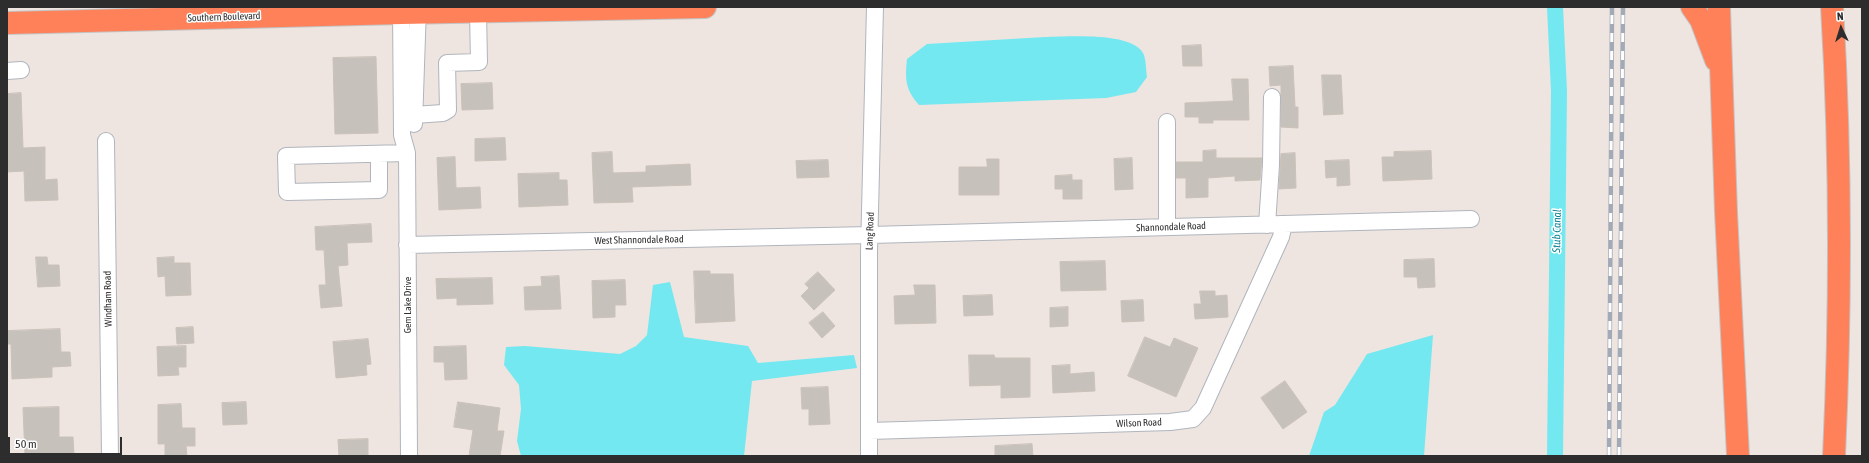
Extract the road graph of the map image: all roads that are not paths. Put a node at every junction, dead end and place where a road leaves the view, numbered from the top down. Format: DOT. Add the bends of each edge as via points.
graph roads {
  1 [pos="705,7"];
  2 [pos="875,7"];
  3 [pos="1692,7"];
  4 [pos="1720,7"];
  5 [pos="1832,7"];
  6 [pos="409,10"];
  7 [pos="478,12"];
  8 [pos="7,23"];
  9 [pos="1723,78"];
  10 [pos="1272,97"];
  11 [pos="414,115"];
  12 [pos="1167,122"];
  13 [pos="106,141"];
  14 [pos="407,153"];
  15 [pos="379,154"];
  16 [pos="1471,219"];
  17 [pos="1284,224"];
  18 [pos="1267,225"];
  19 [pos="1167,227"];
  20 [pos="870,235"];
  21 [pos="407,245"];
  22 [pos="869,431"];
  23 [pos="110,456"];
  24 [pos="409,456"];
  25 [pos="869,456"];
  26 [pos="1738,456"];
  27 [pos="1834,456"];
  1 -- 7 [label="highway, Southern Boulevard"];
  2 -- 20 [label="street, Lang Road"];
  3 -- 9 [label="highway" via="1701,20"];
  4 -- 9 [label="highway"];
  5 -- 27 [label="highway" via="1838,134 1839,245"];
  6 -- 7 [label="highway, Southern Boulevard"];
  6 -- 8 [label="highway, Southern Boulevard"];
  6 -- 11 [label="street, Gem Lake Drive"];
  6 -- 14 [label="street, Gem Lake Drive" via="402,135"];
  7 -- 11 [label="street" via="479,62 447,63 448,110 443,113"];
  9 -- 26 [label="highway"];
  10 -- 18 [label="street"];
  11 -- 14 [label="street, Gem Lake Drive"];
  12 -- 19 [label="street"];
  13 -- 23 [label="street, Windham Road"];
  14 -- 15 [label="street"];
  14 -- 21 [label="street, Gem Lake Drive"];
  15 -- 15 [label="street" via="286,156 287,192 379,190"];
  16 -- 17 [label="street, Shannondale Road"];
  17 -- 18 [label="street, Shannondale Road"];
  17 -- 22 [label="street, Wilson Road" via="1281,237 1203,408 1193,419"];
  18 -- 19 [label="street, Shannondale Road"];
  19 -- 20 [label="street, Shannondale Road"];
  20 -- 21 [label="street, West Shannondale Road"];
  20 -- 22 [label="street, Lang Road"];
  21 -- 24 [label="street, Gem Lake Drive"];
  22 -- 25 [label="street, Lang Road"];
}
